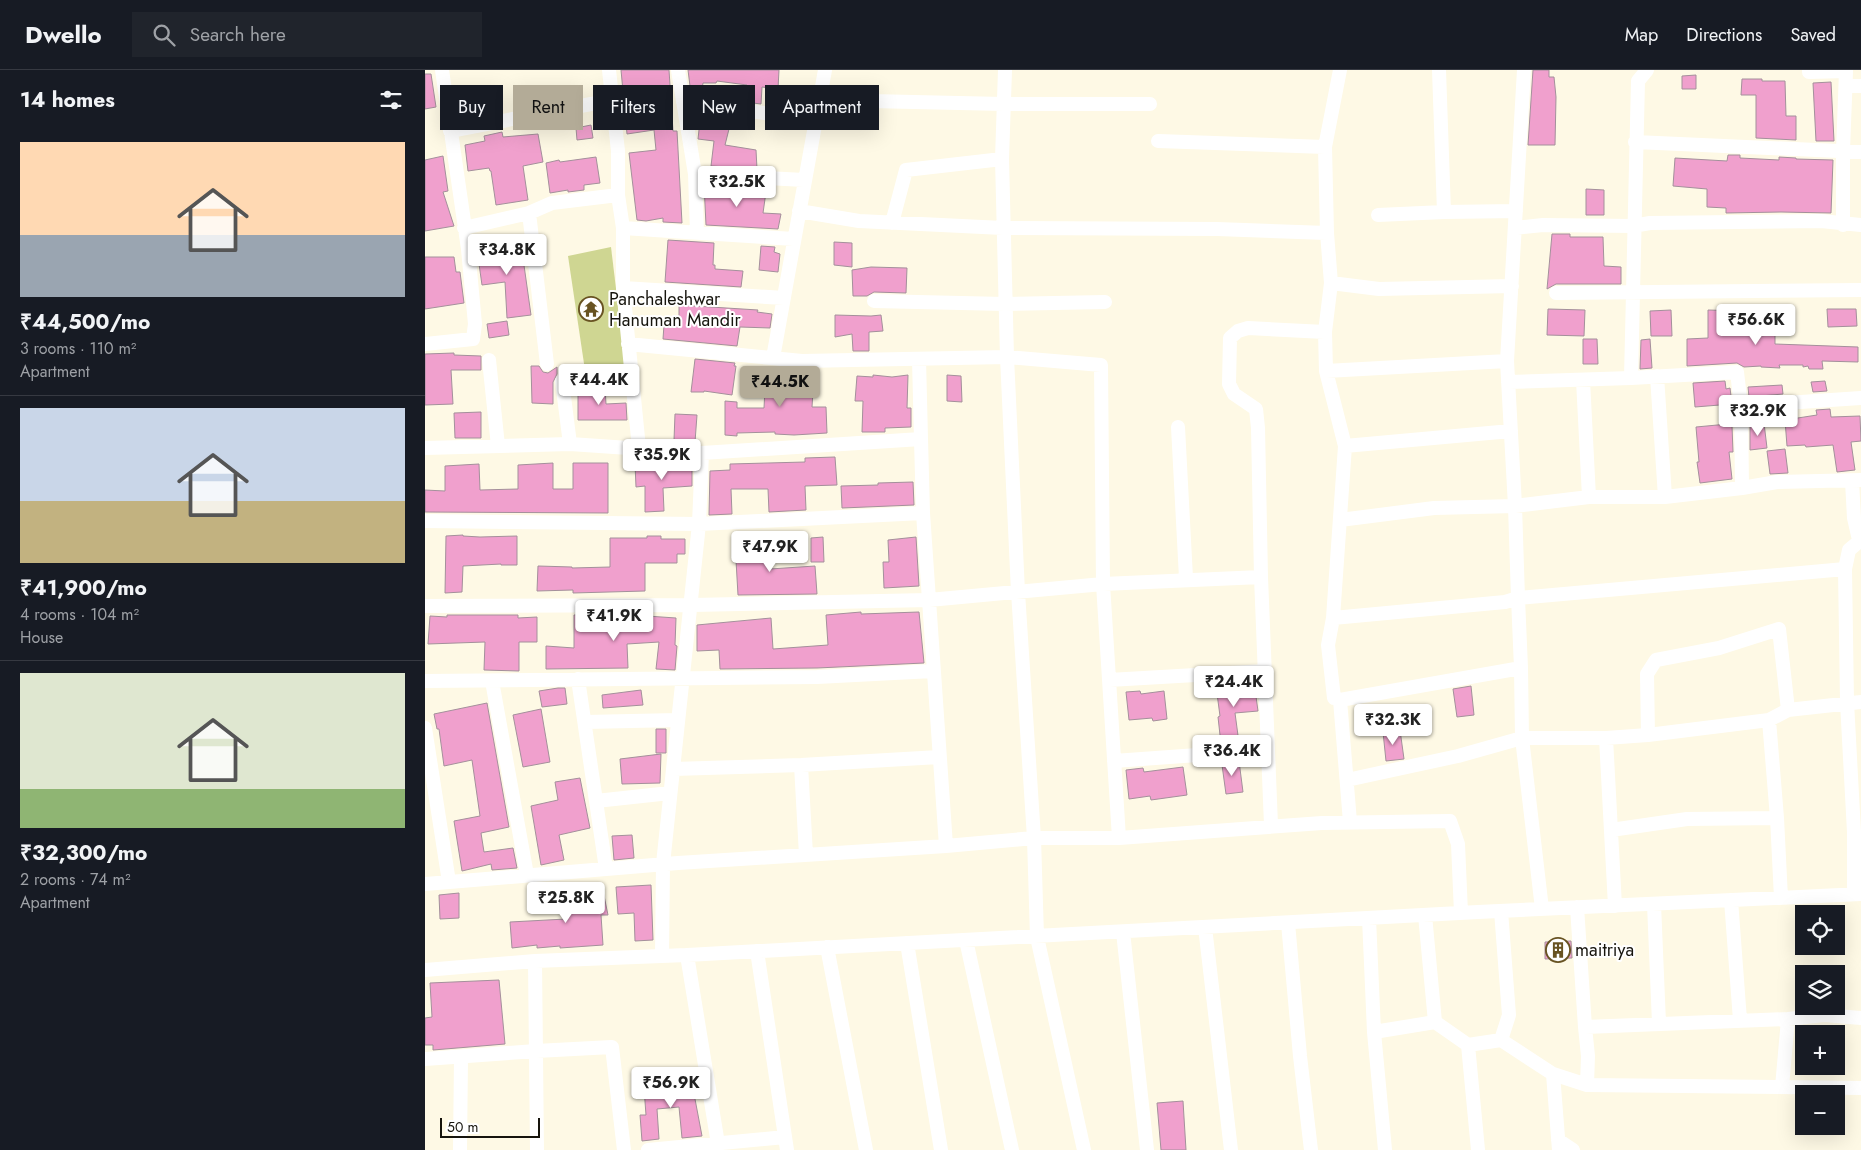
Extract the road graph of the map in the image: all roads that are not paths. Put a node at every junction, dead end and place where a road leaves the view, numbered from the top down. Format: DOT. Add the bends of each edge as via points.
graph roads {
  1 [pos="442,70"];
  2 [pos="609,70"];
  3 [pos="678,70"];
  4 [pos="825,70"];
  5 [pos="1005,70"];
  6 [pos="1340,70"];
  7 [pos="1439,70"];
  8 [pos="1524,70"];
  9 [pos="1647,70"];
  10 [pos="1846,70"];
  11 [pos="1807,71"];
  12 [pos="610,85"];
  13 [pos="822,85"];
  14 [pos="1847,86"];
  15 [pos="1861,86"];
  16 [pos="879,101"];
  17 [pos="683,102"];
  18 [pos="593,104"];
  19 [pos="1004,104"];
  20 [pos="1151,104"];
  21 [pos="616,130"];
  22 [pos="688,130"];
  23 [pos="813,130"];
  24 [pos="451,131"];
  25 [pos="1158,141"];
  26 [pos="1635,142"];
  27 [pos="1325,147"];
  28 [pos="1843,151"];
  29 [pos="1861,152"];
  30 [pos="1001,159"];
  31 [pos="695,174"];
  32 [pos="804,180"];
  33 [pos="618,195"];
  34 [pos="799,211"];
  35 [pos="1516,211"];
  36 [pos="1444,212"];
  37 [pos="529,213"];
  38 [pos="1378,215"];
  39 [pos="892,223"];
  40 [pos="1843,225"];
  41 [pos="1861,225"];
  42 [pos="1633,226"];
  43 [pos="464,228"];
  44 [pos="623,228"];
  45 [pos="1003,228"];
  46 [pos="1515,228"];
  47 [pos="697,233"];
  48 [pos="1327,233"];
  49 [pos="794,239"];
  50 [pos="1331,283"];
  51 [pos="1511,286"];
  52 [pos="623,288"];
  53 [pos="1861,290"];
  54 [pos="1632,292"];
  55 [pos="1556,293"];
  56 [pos="784,298"];
  57 [pos="874,301"];
  58 [pos="1105,302"];
  59 [pos="1005,304"];
  60 [pos="1325,332"];
  61 [pos="425,344"];
  62 [pos="628,344"];
  63 [pos="1007,357"];
  64 [pos="773,358"];
  65 [pos="919,359"];
  66 [pos="489,360"];
  67 [pos="1507,361"];
  68 [pos="547,364"];
  69 [pos="1327,371"];
  70 [pos="1657,376"];
  71 [pos="1631,378"];
  72 [pos="1583,380"];
  73 [pos="562,381"];
  74 [pos="1508,382"];
  75 [pos="1861,398"];
  76 [pos="1741,406"];
  77 [pos="1178,427"];
  78 [pos="1511,431"];
  79 [pos="921,440"];
  80 [pos="570,444"];
  81 [pos="498,446"];
  82 [pos="1345,446"];
  83 [pos="425,448"];
  84 [pos="639,448"];
  85 [pos="702,453"];
  86 [pos="1857,481"];
  87 [pos="1742,488"];
  88 [pos="1665,496"];
  89 [pos="1589,497"];
  90 [pos="1515,506"];
  91 [pos="923,513"];
  92 [pos="1339,520"];
  93 [pos="425,521"];
  94 [pos="699,524"];
  95 [pos="1860,540"];
  96 [pos="1845,569"];
  97 [pos="1261,577"];
  98 [pos="1189,580"];
  99 [pos="1103,584"];
  100 [pos="1018,592"];
  101 [pos="1518,598"];
  102 [pos="929,600"];
  103 [pos="692,605"];
  104 [pos="425,606"];
  105 [pos="1333,618"];
  106 [pos="1521,668"];
  107 [pos="1265,670"];
  108 [pos="933,671"];
  109 [pos="682,678"];
  110 [pos="579,679"];
  111 [pos="492,680"];
  112 [pos="1109,680"];
  113 [pos="425,681"];
  114 [pos="1334,698"];
  115 [pos="1854,702"];
  116 [pos="1788,710"];
  117 [pos="678,720"];
  118 [pos="1769,720"];
  119 [pos="585,722"];
  120 [pos="425,728"];
  121 [pos="1648,735"];
  122 [pos="1523,738"];
  123 [pos="1606,738"];
  124 [pos="1267,750"];
  125 [pos="939,757"];
  126 [pos="1114,761"];
  127 [pos="801,765"];
  128 [pos="673,769"];
  129 [pos="1347,780"];
  130 [pos="671,793"];
  131 [pos="596,801"];
  132 [pos="1777,818"];
  133 [pos="1350,822"];
  134 [pos="1271,825"];
  135 [pos="1611,830"];
  136 [pos="1858,832"];
  137 [pos="1034,838"];
  138 [pos="1119,838"];
  139 [pos="946,846"];
  140 [pos="806,855"];
  141 [pos="663,864"];
  142 [pos="606,868"];
  143 [pos="527,875"];
  144 [pos="449,882"];
  145 [pos="425,884"];
  146 [pos="1858,894"];
  147 [pos="1781,898"];
  148 [pos="1731,900"];
  149 [pos="1654,904"];
  150 [pos="1615,906"];
  151 [pos="1577,908"];
  152 [pos="1542,909"];
  153 [pos="1501,911"];
  154 [pos="1461,913"];
  155 [pos="1425,915"];
  156 [pos="1369,918"];
  157 [pos="1289,923"];
  158 [pos="1205,927"];
  159 [pos="1123,932"];
  160 [pos="1037,937"];
  161 [pos="966,940"];
  162 [pos="907,943"];
  163 [pos="827,948"];
  164 [pos="757,951"];
  165 [pos="662,955"];
  166 [pos="687,955"];
  167 [pos="535,961"];
  168 [pos="425,970"];
  169 [pos="1787,1018"];
  170 [pos="1861,1018"];
  171 [pos="1740,1020"];
  172 [pos="1435,1022"];
  173 [pos="1659,1023"];
  174 [pos="1585,1027"];
  175 [pos="1374,1032"];
  176 [pos="1501,1040"];
  177 [pos="1468,1045"];
  178 [pos="536,1050"];
  179 [pos="461,1057"];
  180 [pos="425,1059"];
  181 [pos="1553,1074"];
  182 [pos="1587,1085"];
  183 [pos="1782,1088"];
  184 [pos="1861,1088"];
  185 [pos="718,1144"];
  186 [pos="786,1144"];
  187 [pos="1559,1145"];
  188 [pos="460,1150"];
  189 [pos="538,1150"];
  190 [pos="624,1150"];
  191 [pos="649,1150"];
  192 [pos="866,1150"];
  193 [pos="941,1150"];
  194 [pos="1012,1150"];
  195 [pos="1084,1150"];
  196 [pos="1147,1150"];
  197 [pos="1231,1150"];
  198 [pos="1311,1150"];
  199 [pos="1385,1150"];
  200 [pos="1478,1150"];
  201 [pos="1573,1150"];
  1 -- 24 [label="street"];
  2 -- 12 [label="street"];
  3 -- 17 [label="street"];
  4 -- 13 [label="street"];
  5 -- 19 [label="street"];
  6 -- 27 [label="street"];
  7 -- 36 [label="street"];
  8 -- 35 [label="street"];
  9 -- 26 [label="street" via="1638,81"];
  10 -- 11 [label="street"];
  10 -- 14 [label="street"];
  14 -- 15 [label="street"];
  14 -- 28 [label="street"];
  16 -- 19 [label="street"];
  18 -- 24 [label="street"];
  19 -- 20 [label="street"];
  19 -- 30 [label="street"];
  21 -- 33 [label="street"];
  22 -- 31 [label="street"];
  23 -- 32 [label="street"];
  24 -- 43 [label="street"];
  25 -- 27 [label="street"];
  26 -- 28 [label="street"];
  26 -- 42 [label="street"];
  27 -- 48 [label="street"];
  28 -- 29 [label="street"];
  28 -- 40 [label="street"];
  30 -- 39 [label="street" via="905,170"];
  30 -- 45 [label="street"];
  31 -- 32 [label="street"];
  31 -- 47 [label="street"];
  32 -- 34 [label="street"];
  33 -- 37 [label="street" via="552,204"];
  33 -- 44 [label="street"];
  34 -- 39 [label="street" via="859,222"];
  34 -- 49 [label="street"];
  35 -- 36 [label="street"];
  35 -- 46 [label="street"];
  36 -- 38 [label="street"];
  37 -- 43 [label="street"];
  37 -- 68 [label="street"];
  39 -- 45 [label="street"];
  40 -- 41 [label="street"];
  40 -- 42 [label="street" via="1821,221 1650,222"];
  42 -- 46 [label="street" via="1543,225"];
  42 -- 54 [label="street"];
  43 -- 61 [label="street" via="475,324 473,339"];
  44 -- 47 [label="street"];
  44 -- 52 [label="street"];
  45 -- 48 [label="street"];
  45 -- 59 [label="street"];
  46 -- 51 [label="street"];
  47 -- 49 [label="street"];
  48 -- 50 [label="street"];
  49 -- 56 [label="street"];
  50 -- 51 [label="street" via="1379,289"];
  50 -- 60 [label="street"];
  51 -- 67 [label="street"];
  52 -- 56 [label="street"];
  52 -- 62 [label="street"];
  53 -- 54 [label="street"];
  54 -- 55 [label="street"];
  54 -- 71 [label="street"];
  56 -- 64 [label="street"];
  57 -- 59 [label="street"];
  58 -- 59 [label="street"];
  59 -- 63 [label="street"];
  60 -- 69 [label="street"];
  60 -- 97 [label="street" via="1248,328 1230,338 1229,384 1234,394 1256,409"];
  62 -- 64 [label="street"];
  62 -- 84 [label="street"];
  63 -- 65 [label="street"];
  63 -- 99 [label="street" via="1101,366"];
  63 -- 100 [label="street"];
  64 -- 65 [label="street" via="802,361"];
  65 -- 79 [label="street"];
  66 -- 81 [label="street"];
  67 -- 69 [label="street"];
  67 -- 74 [label="street"];
  69 -- 82 [label="street"];
  70 -- 71 [label="street"];
  70 -- 76 [label="street" via="1737,372"];
  70 -- 88 [label="street"];
  71 -- 72 [label="street"];
  72 -- 74 [label="street"];
  72 -- 89 [label="street"];
  73 -- 80 [label="street"];
  74 -- 78 [label="street"];
  75 -- 76 [label="street"];
  76 -- 87 [label="street"];
  77 -- 98 [label="street" via="1186,578"];
  78 -- 82 [label="street"];
  78 -- 90 [label="street"];
  79 -- 85 [label="street"];
  79 -- 91 [label="street"];
  80 -- 81 [label="street"];
  80 -- 84 [label="street"];
  81 -- 83 [label="street"];
  82 -- 92 [label="street"];
  84 -- 85 [label="street"];
  85 -- 94 [label="street"];
  86 -- 87 [label="street" via="1777,482"];
  86 -- 95 [label="street" via="1853,518"];
  87 -- 88 [label="street"];
  88 -- 89 [label="street"];
  89 -- 90 [label="street"];
  90 -- 92 [label="street" via="1434,508"];
  90 -- 101 [label="street"];
  91 -- 94 [label="street"];
  91 -- 102 [label="street"];
  92 -- 105 [label="street"];
  93 -- 94 [label="street"];
  94 -- 103 [label="street"];
  95 -- 96 [label="street" via="1849,550"];
  96 -- 101 [label="street"];
  96 -- 115 [label="street"];
  97 -- 98 [label="street"];
  97 -- 107 [label="street"];
  98 -- 99 [label="street"];
  99 -- 100 [label="street"];
  99 -- 112 [label="street"];
  100 -- 102 [label="street"];
  100 -- 137 [label="street"];
  101 -- 105 [label="street" via="1505,602"];
  101 -- 106 [label="street"];
  102 -- 103 [label="street"];
  102 -- 108 [label="street"];
  103 -- 104 [label="street"];
  103 -- 109 [label="street"];
  105 -- 114 [label="street" via="1328,645"];
  106 -- 122 [label="street"];
  106 -- 129 [label="street" via="1340,700"];
  107 -- 112 [label="street"];
  107 -- 124 [label="street"];
  108 -- 109 [label="street" via="817,677"];
  108 -- 125 [label="street"];
  109 -- 110 [label="street"];
  109 -- 117 [label="street"];
  110 -- 111 [label="street"];
  110 -- 119 [label="street"];
  111 -- 113 [label="street"];
  111 -- 143 [label="street"];
  112 -- 126 [label="street"];
  115 -- 116 [label="street"];
  115 -- 136 [label="street"];
  116 -- 118 [label="street"];
  116 -- 121 [label="street" via="1779,629 1719,648 1656,660 1647,674"];
  117 -- 119 [label="street"];
  117 -- 128 [label="street"];
  118 -- 121 [label="street"];
  118 -- 132 [label="street"];
  119 -- 131 [label="street"];
  120 -- 144 [label="street"];
  121 -- 123 [label="street"];
  122 -- 123 [label="street"];
  122 -- 129 [label="street" via="1459,756"];
  122 -- 152 [label="street"];
  123 -- 135 [label="street"];
  124 -- 126 [label="street"];
  124 -- 134 [label="street"];
  125 -- 127 [label="street"];
  125 -- 139 [label="street"];
  126 -- 138 [label="street"];
  127 -- 128 [label="street"];
  127 -- 140 [label="street"];
  128 -- 130 [label="street"];
  129 -- 133 [label="street"];
  130 -- 131 [label="street"];
  130 -- 141 [label="street"];
  131 -- 142 [label="street"];
  132 -- 135 [label="street" via="1687,819"];
  132 -- 147 [label="street"];
  133 -- 134 [label="street"];
  133 -- 154 [label="street" via="1450,821 1458,844"];
  134 -- 138 [label="street"];
  135 -- 150 [label="street"];
  136 -- 146 [label="street"];
  137 -- 138 [label="street"];
  137 -- 139 [label="street"];
  137 -- 160 [label="street"];
  139 -- 140 [label="street"];
  140 -- 141 [label="street"];
  141 -- 142 [label="street"];
  141 -- 165 [label="street"];
  142 -- 143 [label="street"];
  143 -- 144 [label="street"];
  144 -- 145 [label="street"];
  146 -- 147 [label="street"];
  147 -- 148 [label="street"];
  148 -- 149 [label="street"];
  148 -- 171 [label="street"];
  149 -- 150 [label="street"];
  149 -- 173 [label="street"];
  150 -- 151 [label="street"];
  151 -- 152 [label="street"];
  151 -- 174 [label="street"];
  152 -- 153 [label="street"];
  153 -- 154 [label="street"];
  153 -- 176 [label="street" via="1509,1015"];
  154 -- 155 [label="street"];
  155 -- 156 [label="street"];
  155 -- 172 [label="street"];
  156 -- 157 [label="street"];
  156 -- 175 [label="street"];
  157 -- 158 [label="street"];
  157 -- 198 [label="street"];
  158 -- 159 [label="street"];
  158 -- 197 [label="street"];
  159 -- 160 [label="street"];
  159 -- 196 [label="street"];
  160 -- 161 [label="street"];
  160 -- 195 [label="street"];
  161 -- 162 [label="street"];
  161 -- 194 [label="street"];
  162 -- 163 [label="street"];
  162 -- 193 [label="street"];
  163 -- 164 [label="street"];
  163 -- 192 [label="street"];
  164 -- 166 [label="street"];
  164 -- 186 [label="street"];
  165 -- 166 [label="street"];
  165 -- 167 [label="street"];
  166 -- 185 [label="street"];
  167 -- 168 [label="street"];
  167 -- 178 [label="street"];
  169 -- 170 [label="street" via="1824,1015"];
  169 -- 171 [label="street"];
  169 -- 183 [label="street"];
  171 -- 173 [label="street"];
  172 -- 175 [label="street"];
  172 -- 177 [label="street"];
  173 -- 174 [label="street"];
  174 -- 182 [label="street"];
  175 -- 199 [label="street"];
  176 -- 177 [label="street"];
  176 -- 181 [label="street"];
  177 -- 200 [label="street"];
  178 -- 179 [label="street"];
  178 -- 189 [label="street"];
  178 -- 190 [label="street" via="612,1047"];
  179 -- 180 [label="street"];
  179 -- 188 [label="street"];
  181 -- 182 [label="street"];
  181 -- 187 [label="street"];
  182 -- 183 [label="street"];
  183 -- 184 [label="street"];
  185 -- 186 [label="street"];
  185 -- 191 [label="street"];
  187 -- 201 [label="street"];
}
